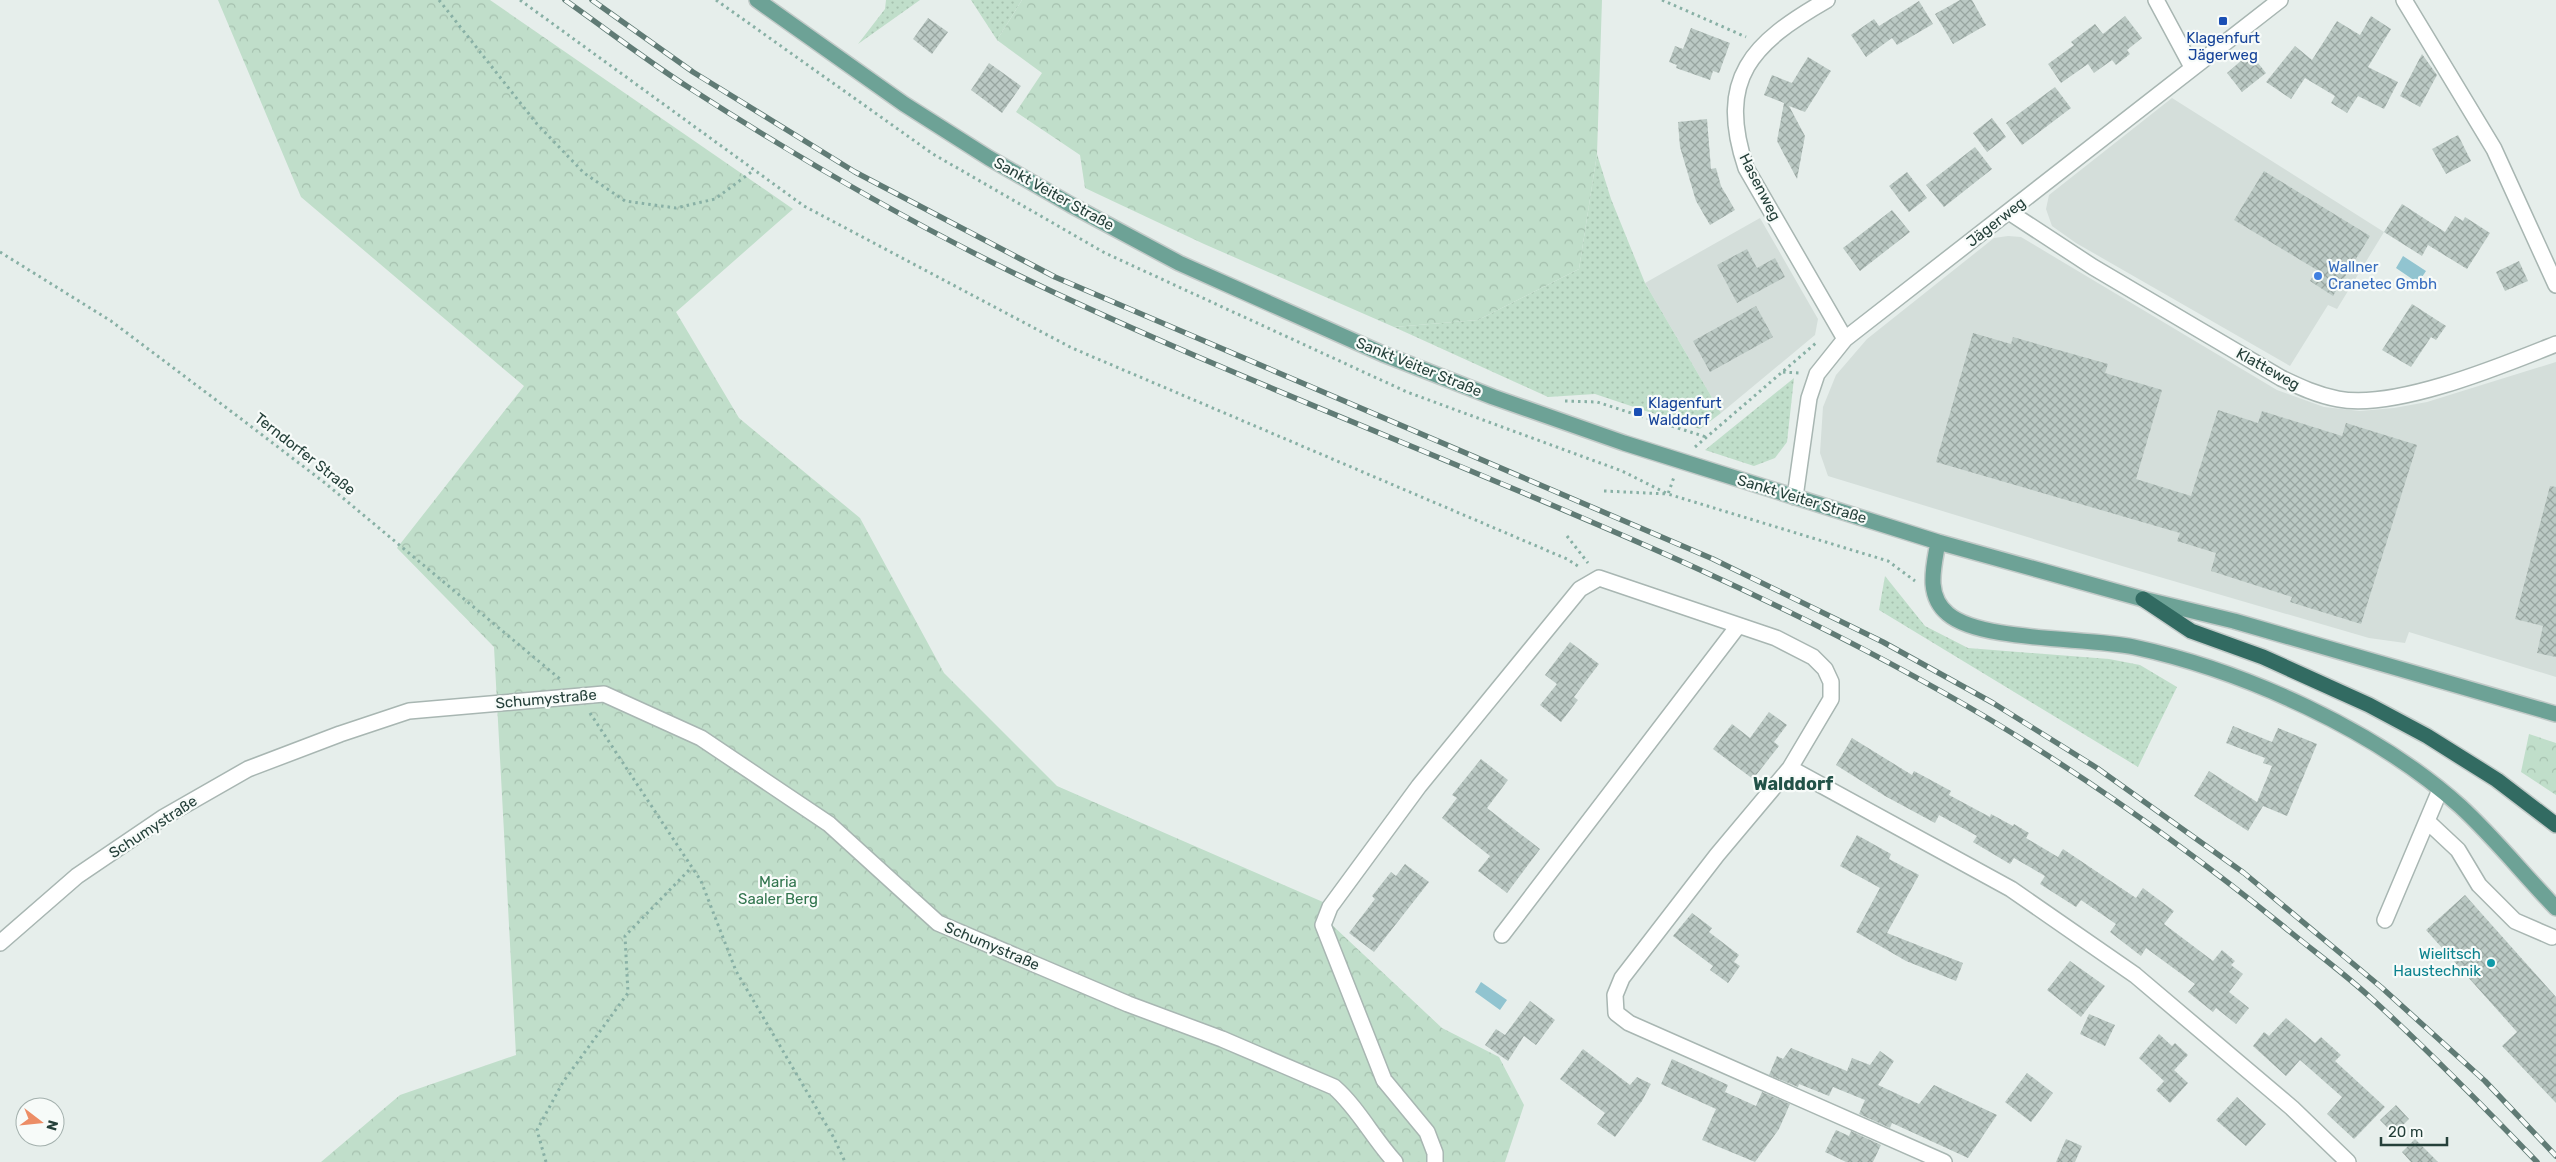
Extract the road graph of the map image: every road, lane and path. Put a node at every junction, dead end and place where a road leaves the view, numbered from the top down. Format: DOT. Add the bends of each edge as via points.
graph roads {
  1 [pos="439,0"];
  2 [pos="520,0"];
  3 [pos="757,0"];
  4 [pos="1662,0"];
  5 [pos="1826,0"];
  6 [pos="2156,0"];
  7 [pos="2280,0"];
  8 [pos="2404,0"];
  9 [pos="1763,44"];
  10 [pos="2192,67"];
  11 [pos="754,170"];
  12 [pos="2009,212"];
  13 [pos="0,252"];
  14 [pos="2556,285"];
  15 [pos="1837,325"];
  16 [pos="1845,338"];
  17 [pos="2556,344"];
  18 [pos="1563,401"];
  19 [pos="1706,438"];
  20 [pos="1679,461"];
  21 [pos="1604,491"];
  22 [pos="1795,497"];
  23 [pos="1567,536"];
  24 [pos="1938,542"];
  25 [pos="1599,578"];
  26 [pos="2143,599"];
  27 [pos="1738,626"];
  28 [pos="579,696"];
  29 [pos="2556,714"];
  30 [pos="1790,768"];
  31 [pos="2440,790"];
  32 [pos="2427,821"];
  33 [pos="2556,825"];
  34 [pos="691,868"];
  35 [pos="2556,908"];
  36 [pos="2385,920"];
  37 [pos="1502,935"];
  38 [pos="2555,938"];
  39 [pos="0,943"];
  40 [pos="546,1162"];
  41 [pos="845,1162"];
  42 [pos="1395,1162"];
  43 [pos="1435,1162"];
  44 [pos="1944,1162"];
  45 [pos="2348,1162"];
  1 -- 11 [label="path" via="537,124 584,174 625,201 676,208 715,199"];
  2 -- 11 [label="path"];
  3 -- 20 [label="main road, Sankt Veiter Straße" via="904,104 989,158 1179,263 1401,362"];
  4 -- 9 [label="path"];
  5 -- 9 [label="street, Hasenweg" via="1780,29"];
  6 -- 10 [label="street"];
  7 -- 10 [label="street, Jägerweg"];
  8 -- 14 [label="street" via="2494,149"];
  9 -- 15 [label="street, Hasenweg" via="1746,66 1737,92 1738,143 1746,168"];
  10 -- 12 [label="street, Jägerweg"];
  11 -- 25 [label="path" via="804,206 1072,348 1566,559"];
  12 -- 16 [label="street, Jägerweg"];
  12 -- 17 [label="street, Klatteweg" via="2281,378 2311,392 2340,400 2396,398"];
  13 -- 28 [label="path, Terndorfer Straße" via="111,321 325,483"];
  15 -- 16 [label="street, Hasenweg"];
  15 -- 19 [label="path"];
  16 -- 22 [label="street, Jägerweg" via="1817,374"];
  18 -- 19 [label="path" via="1597,402"];
  19 -- 20 [label="path"];
  20 -- 21 [label="path" via="1668,494"];
  20 -- 22 [label="main road, Sankt Veiter Straße"];
  22 -- 24 [label="main road, Sankt Veiter Straße"];
  23 -- 25 [label="path"];
  24 -- 26 [label="main road, Sankt Veiter Straße"];
  24 -- 31 [label="main road" via="1931,581 1935,596 1948,614 1969,626 2003,633 2133,647 2188,660 2244,680 2316,713 2372,742"];
  25 -- 27 [label="street"];
  25 -- 43 [label="street" via="1580,589 1431,771 1330,907 1322,925 1384,1080 1427,1132 1436,1153"];
  26 -- 29 [label="main road, Sankt Veiter Straße" via="2234,621"];
  26 -- 33 [label="highway" via="2191,631 2263,656 2427,736 2497,780"];
  27 -- 30 [label="street" via="1776,638 1813,656 1832,682 1831,700"];
  27 -- 37 [label="street"];
  28 -- 34 [label="path, Terndorfer Straße"];
  28 -- 39 [label="street, Schumystraße" via="409,711 248,768 164,817 77,876"];
  28 -- 42 [label="street, Schumystraße" via="604,694 701,738 829,824 938,922 1128,1004 1222,1039 1334,1087 1348,1099 1377,1143"];
  30 -- 44 [label="street" via="1717,855 1622,978 1615,995 1616,1013 1628,1023"];
  30 -- 45 [label="street" via="2011,889 2119,964 2212,1038"];
  31 -- 32 [label="street"];
  31 -- 35 [label="main road"];
  32 -- 36 [label="street"];
  32 -- 38 [label="street" via="2458,850 2479,885 2515,921"];
  34 -- 40 [label="path" via="624,936 628,993 564,1082 537,1130"];
  34 -- 41 [label="path, Terndorfer Straße" via="701,881 736,971"];
}
